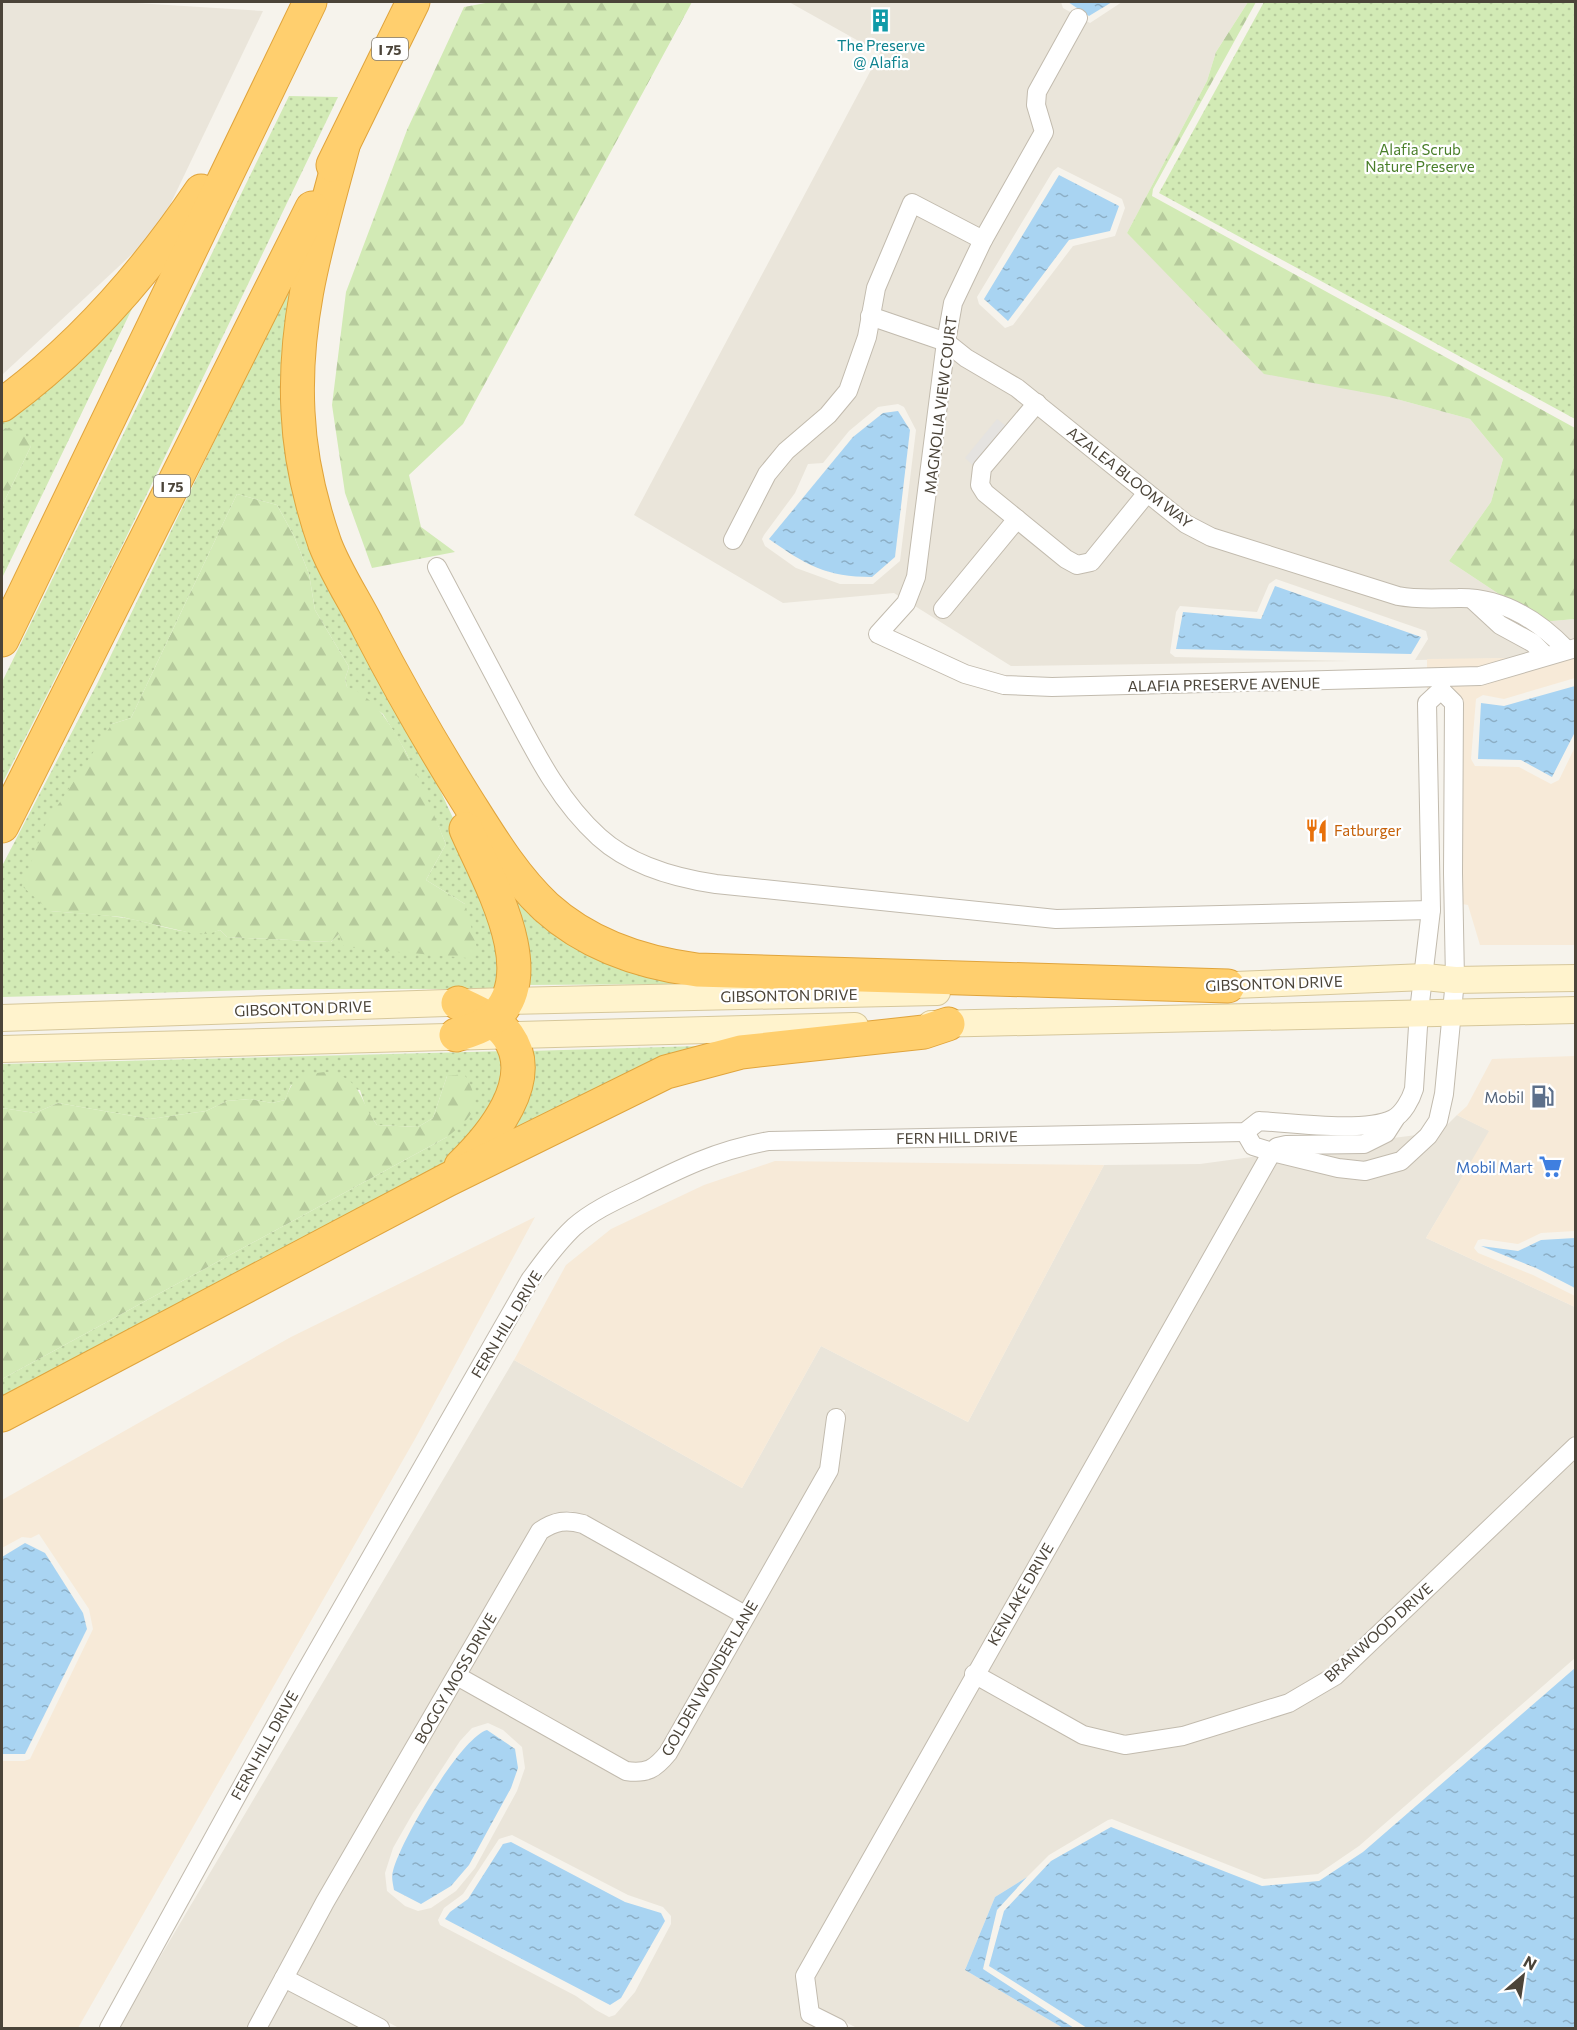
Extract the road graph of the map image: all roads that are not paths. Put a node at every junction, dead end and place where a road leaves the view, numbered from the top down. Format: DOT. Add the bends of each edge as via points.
graph roads {
  1 [pos="310,2"];
  2 [pos="413,2"];
  3 [pos="1078,18"];
  4 [pos="259,108"];
  5 [pos="343,146"];
  6 [pos="983,240"];
  7 [pos="870,316"];
  8 [pos="946,342"];
  9 [pos="1036,403"];
  10 [pos="2,405"];
  11 [pos="1147,493"];
  12 [pos="1017,519"];
  13 [pos="733,540"];
  14 [pos="437,567"];
  15 [pos="1473,600"];
  16 [pos="943,609"];
  17 [pos="878,634"];
  18 [pos="2,640"];
  19 [pos="1571,649"];
  20 [pos="1545,656"];
  21 [pos="1441,684"];
  22 [pos="426,734"];
  23 [pos="2,826"];
  24 [pos="1431,910"];
  25 [pos="1425,977"];
  26 [pos="1575,978"];
  27 [pos="1455,980"];
  28 [pos="1228,986"];
  29 [pos="458,1003"];
  30 [pos="1575,1010"];
  31 [pos="1419,1011"];
  32 [pos="1454,1011"];
  33 [pos="2,1018"];
  34 [pos="501,1019"];
  35 [pos="948,1024"];
  36 [pos="456,1035"];
  37 [pos="2,1049"];
  38 [pos="1396,1118"];
  39 [pos="1245,1132"];
  40 [pos="1272,1152"];
  41 [pos="447,1180"];
  42 [pos="2,1415"];
  43 [pos="836,1418"];
  44 [pos="1575,1446"];
  45 [pos="745,1615"];
  46 [pos="974,1674"];
  47 [pos="456,1676"];
  48 [pos="284,1978"];
  49 [pos="109,2028"];
  50 [pos="257,2028"];
  51 [pos="380,2028"];
  52 [pos="838,2028"];
  1 -- 4 [label="highway"];
  2 -- 5 [label="highway, I 75"];
  3 -- 6 [label="street, MAGNOLIA VIEW COURT" via="1037,92 1036,105 1044,132"];
  4 -- 10 [label="highway" via="168,240 74,342"];
  4 -- 18 [label="highway"];
  5 -- 22 [label="highway" via="311,265 297,349 298,413 305,476 326,546"];
  5 -- 23 [label="highway, I 75"];
  6 -- 7 [label="street" via="912,203 876,288"];
  6 -- 8 [label="street, MAGNOLIA VIEW COURT" via="953,303"];
  7 -- 8 [label="street, AZALEA BLOOM WAY"];
  7 -- 13 [label="street" via="862,356 848,391 767,474"];
  8 -- 9 [label="street, AZALEA BLOOM WAY"];
  8 -- 17 [label="street, MAGNOLIA VIEW COURT" via="916,578 906,603"];
  9 -- 11 [label="street, AZALEA BLOOM WAY"];
  9 -- 12 [label="street" via="979,476 985,493"];
  11 -- 12 [label="street" via="1102,552 1083,564 1066,560"];
  11 -- 15 [label="street, AZALEA BLOOM WAY" via="1186,524 1236,546 1398,596"];
  12 -- 16 [label="street"];
  14 -- 24 [label="street" via="548,776 600,838 625,856 654,869 717,884 1056,919"];
  15 -- 19 [label="street, AZALEA BLOOM WAY" via="1510,608 1546,628"];
  15 -- 20 [label="street" via="1500,625 1533,643"];
  17 -- 21 [label="street, ALAFIA PRESERVE AVENUE" via="965,674 1004,685"];
  19 -- 20 [label="street, ALAFIA PRESERVE AVENUE"];
  20 -- 21 [label="street, ALAFIA PRESERVE AVENUE"];
  21 -- 24 [label="street" via="1428,703"];
  21 -- 27 [label="street" via="1454,703"];
  22 -- 28 [label="highway" via="502,855 547,908 585,934 645,960 697,970 752,974"];
  22 -- 34 [label="highway" via="507,926 515,961"];
  24 -- 25 [label="street"];
  25 -- 27 [label="main road, GIBSONTON DRIVE"];
  25 -- 28 [label="main road, GIBSONTON DRIVE"];
  25 -- 31 [label="street"];
  26 -- 27 [label="main road, GIBSONTON DRIVE"];
  27 -- 32 [label="street"];
  28 -- 34 [label="main road, GIBSONTON DRIVE"];
  29 -- 33 [label="main road, GIBSONTON DRIVE"];
  29 -- 34 [label="highway"];
  30 -- 32 [label="main road"];
  31 -- 32 [label="main road"];
  31 -- 35 [label="main road"];
  31 -- 38 [label="street" via="1414,1089"];
  32 -- 40 [label="street" via="1438,1121 1401,1161 1365,1171"];
  34 -- 35 [label="main road"];
  34 -- 36 [label="highway"];
  34 -- 41 [label="highway" via="516,1060 517,1079 512,1097 478,1150"];
  35 -- 41 [label="highway" via="924,1032 741,1052 694,1062 666,1072"];
  36 -- 37 [label="main road, GIBSONTON DRIVE"];
  38 -- 39 [label="street, FERN HILL DRIVE" via="1374,1125 1259,1121"];
  38 -- 40 [label="street" via="1386,1133 1364,1144 1286,1145"];
  39 -- 40 [label="street" via="1253,1146"];
  39 -- 49 [label="street, FERN HILL DRIVE" via="769,1141 694,1161 602,1207 576,1226 551,1251 525,1289 300,1681"];
  40 -- 46 [label="street, KENLAKE DRIVE"];
  41 -- 42 [label="highway"];
  43 -- 45 [label="street, GOLDEN WONDER LANE" via="830,1470"];
  44 -- 46 [label="street, BRANWOOD DRIVE" via="1335,1676 1289,1703 1183,1736 1125,1745 1083,1735"];
  45 -- 47 [label="street, BOGGY MOSS DRIVE" via="583,1524 570,1520 554,1522 540,1531"];
  45 -- 47 [label="street, GOLDEN WONDER LANE" via="668,1753 656,1767 643,1773 626,1771"];
  46 -- 52 [label="street, KENLAKE DRIVE" via="805,1976 810,2014"];
  47 -- 48 [label="street, BOGGY MOSS DRIVE"];
  48 -- 50 [label="street, BOGGY MOSS DRIVE"];
  48 -- 51 [label="street"];
}
